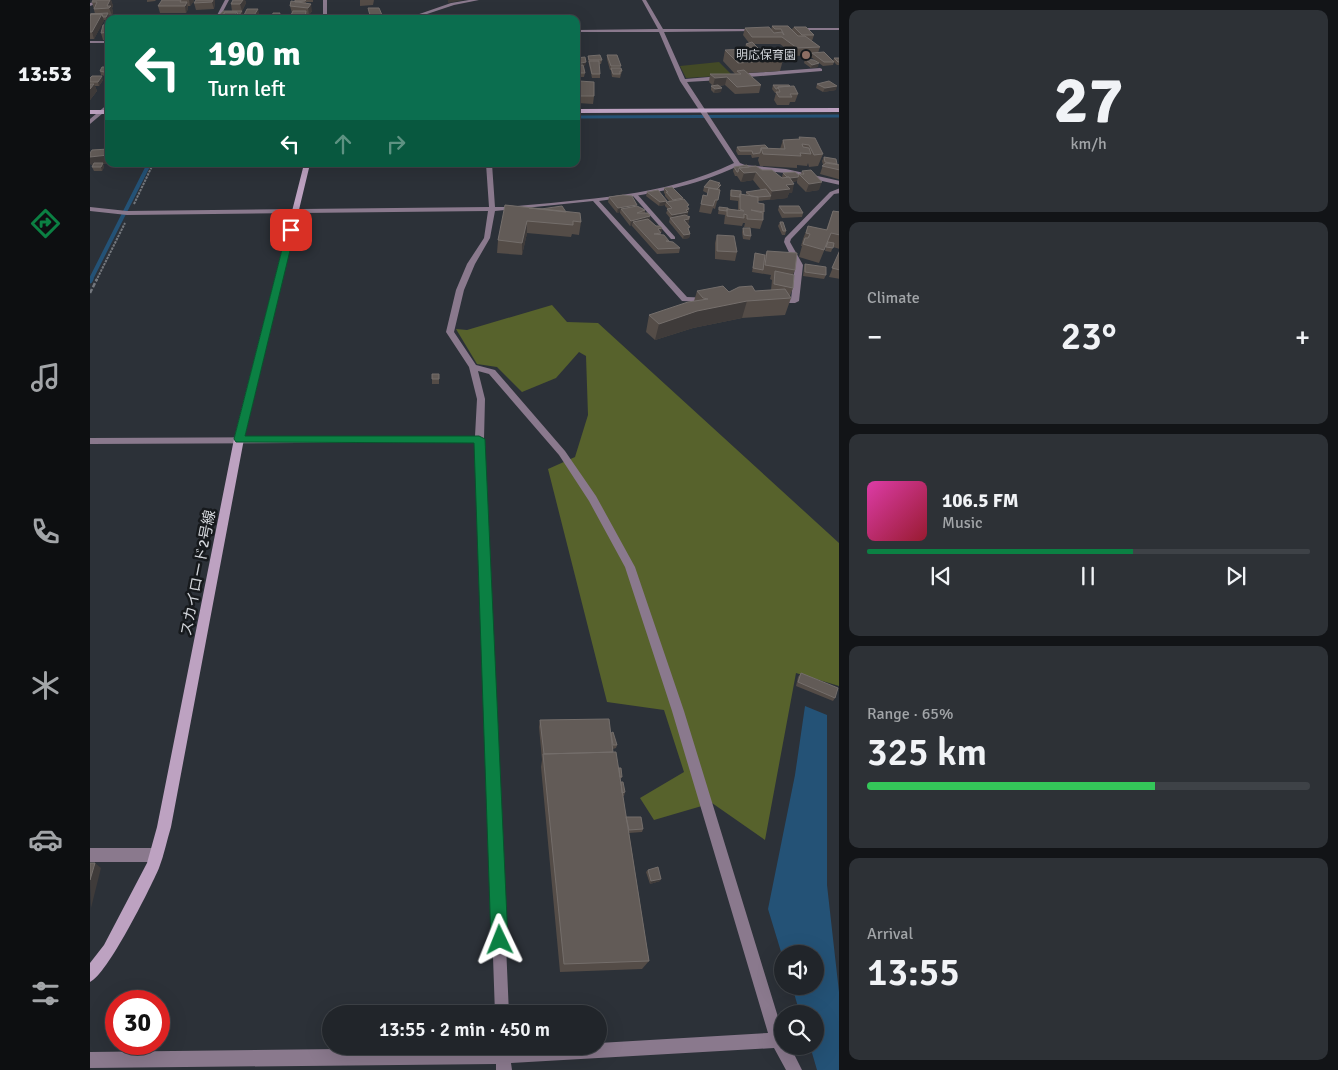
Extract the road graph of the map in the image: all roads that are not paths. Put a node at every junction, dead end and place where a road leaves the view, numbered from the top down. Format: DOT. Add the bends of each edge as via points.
graph roads {
  1 [pos="104,0"];
  2 [pos="227,0"];
  3 [pos="325,0"];
  4 [pos="477,0"];
  5 [pos="644,0"];
  6 [pos="90,5"];
  7 [pos="219,15"];
  8 [pos="324,15"];
  9 [pos="416,15"];
  10 [pos="790,29"];
  11 [pos="839,29"];
  12 [pos="660,30"];
  13 [pos="770,30"];
  14 [pos="580,31"];
  15 [pos="90,42"];
  16 [pos="105,42"];
  17 [pos="820,70"];
  18 [pos="683,81"];
  19 [pos="105,108"];
  20 [pos="839,110"];
  21 [pos="580,111"];
  22 [pos="90,112"];
  23 [pos="101,112"];
  24 [pos="105,112"];
  25 [pos="704,115"];
  26 [pos="90,122"];
  27 [pos="738,164"];
  28 [pos="306,167"];
  29 [pos="489,167"];
  30 [pos="839,183"];
  31 [pos="839,190"];
  32 [pos="635,195"];
  33 [pos="595,200"];
  34 [pos="90,209"];
  35 [pos="492,209"];
  36 [pos="296,211"];
  37 [pos="673,238"];
  38 [pos="717,300"];
  39 [pos="769,301"];
  40 [pos="473,367"];
  41 [pos="239,439"];
  42 [pos="479,439"];
  43 [pos="90,441"];
  44 [pos="90,855"];
  45 [pos="156,855"];
  46 [pos="90,976"];
  47 [pos="502,1005"];
  48 [pos="774,1027"];
  49 [pos="774,1040"];
  50 [pos="786,1055"];
  51 [pos="503,1057"];
  52 [pos="90,1060"];
  53 [pos="794,1070"];
  1 -- 6 [label="street"];
  2 -- 7 [label="street"];
  3 -- 8 [label="street"];
  4 -- 9 [label="street" via="433,8"];
  5 -- 12 [label="street"];
  10 -- 11 [label="street"];
  12 -- 13 [label="street"];
  12 -- 14 [label="street"];
  12 -- 18 [label="street"];
  15 -- 16 [label="street"];
  17 -- 18 [label="street"];
  18 -- 25 [label="street"];
  19 -- 23 [label="street"];
  20 -- 25 [label="street"];
  21 -- 25 [label="street"];
  22 -- 23 [label="street"];
  23 -- 24 [label="street"];
  23 -- 26 [label="street"];
  25 -- 27 [label="street"];
  27 -- 30 [label="street"];
  27 -- 32 [label="street" via="687,183"];
  28 -- 36 [label="street, スカイロード2号線"];
  29 -- 35 [label="street"];
  31 -- 39 [label="street" via="832,193 788,238 799,265 795,301"];
  32 -- 33 [label="street"];
  32 -- 37 [label="street"];
  33 -- 35 [label="street"];
  33 -- 38 [label="street" via="686,299"];
  34 -- 36 [label="street" via="126,212"];
  35 -- 36 [label="street"];
  35 -- 40 [label="street" via="487,238 460,290 450,332"];
  36 -- 41 [label="street, スカイロード2号線"];
  40 -- 42 [label="street" via="481,399"];
  40 -- 48 [label="street" via="492,372 562,453 593,499 630,567 678,711"];
  41 -- 42 [label="street"];
  41 -- 43 [label="street"];
  41 -- 45 [label="street, スカイロード2号線"];
  42 -- 47 [label="street"];
  44 -- 45 [label="street"];
  45 -- 46 [label="street, スカイロード2号線" via="109,950"];
  49 -- 51 [label="street"];
  50 -- 53 [label="street"];
  51 -- 52 [label="street"];
}
